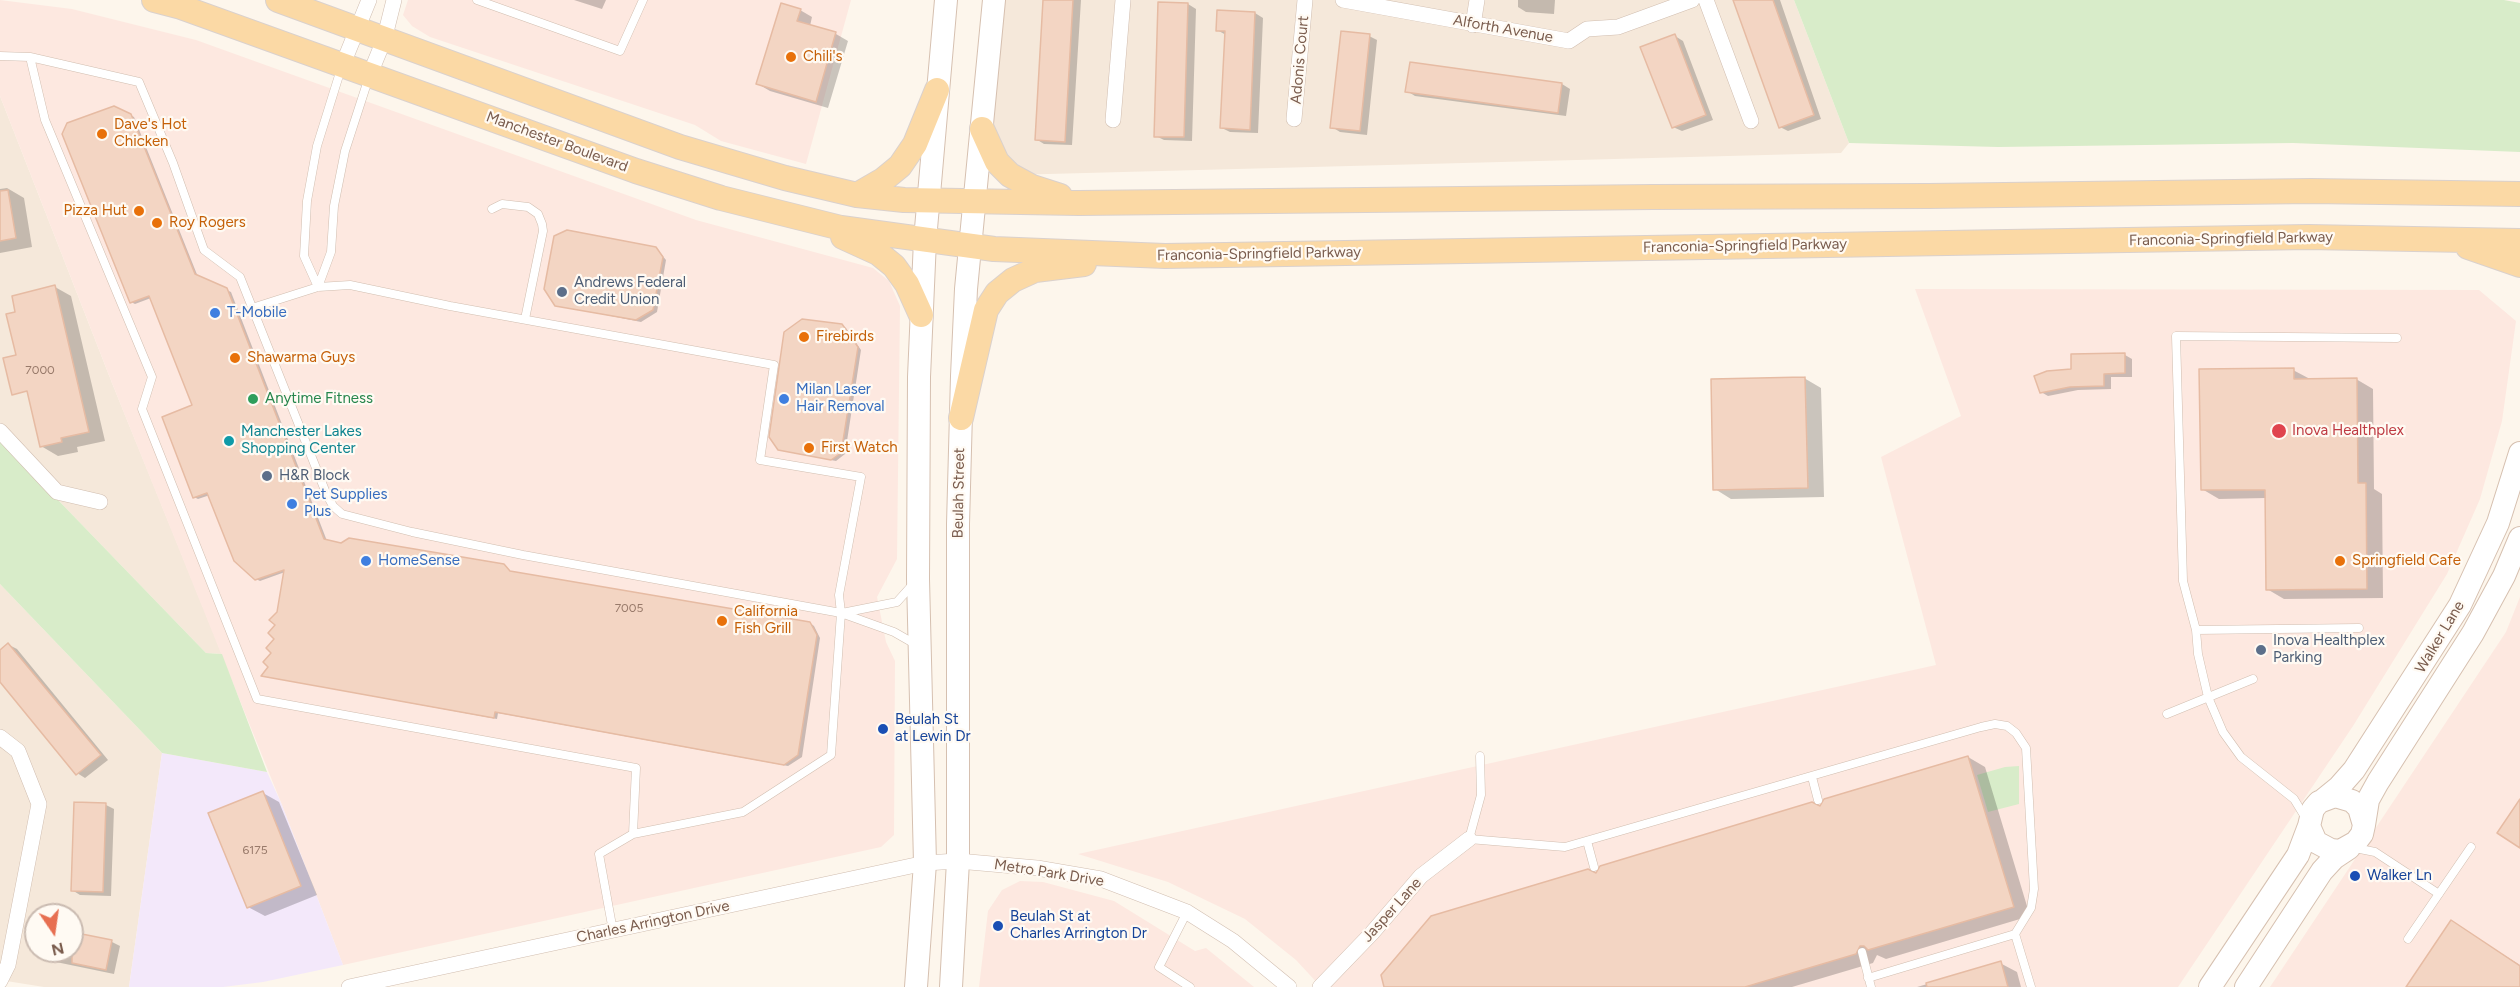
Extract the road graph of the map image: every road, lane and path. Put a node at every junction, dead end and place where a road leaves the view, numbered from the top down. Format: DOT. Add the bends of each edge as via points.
graph roads {
  1 [pos="154,0"];
  2 [pos="278,0"];
  3 [pos="369,0"];
  4 [pos="394,0"];
  5 [pos="477,0"];
  6 [pos="643,0"];
  7 [pos="946,0"];
  8 [pos="994,0"];
  9 [pos="1124,0"];
  10 [pos="1305,0"];
  11 [pos="1343,0"];
  12 [pos="1477,0"];
  13 [pos="1692,0"];
  14 [pos="1706,0"];
  15 [pos="1473,25"];
  16 [pos="356,29"];
  17 [pos="384,40"];
  18 [pos="0,57"];
  19 [pos="30,57"];
  20 [pos="343,64"];
  21 [pos="370,74"];
  22 [pos="937,90"];
  23 [pos="1294,119"];
  24 [pos="1113,120"];
  25 [pos="1751,121"];
  26 [pos="982,129"];
  27 [pos="2520,194"];
  28 [pos="857,195"];
  29 [pos="928,201"];
  30 [pos="974,202"];
  31 [pos="1079,203"];
  32 [pos="492,209"];
  33 [pos="814,223"];
  34 [pos="2443,238"];
  35 [pos="925,240"];
  36 [pos="2520,241"];
  37 [pos="970,245"];
  38 [pos="1165,256"];
  39 [pos="2520,265"];
  40 [pos="318,287"];
  41 [pos="252,308"];
  42 [pos="921,315"];
  43 [pos="525,319"];
  44 [pos="2397,338"];
  45 [pos="961,418"];
  46 [pos="0,431"];
  47 [pos="2520,453"];
  48 [pos="100,502"];
  49 [pos="2520,538"];
  50 [pos="918,579"];
  51 [pos="841,613"];
  52 [pos="2359,628"];
  53 [pos="2196,630"];
  54 [pos="920,647"];
  55 [pos="2253,680"];
  56 [pos="2208,697"];
  57 [pos="2167,714"];
  58 [pos="0,737"];
  59 [pos="1480,756"];
  60 [pos="1812,777"];
  61 [pos="2294,799"];
  62 [pos="1818,800"];
  63 [pos="2323,800"];
  64 [pos="2364,825"];
  65 [pos="2309,826"];
  66 [pos="633,834"];
  67 [pos="1469,839"];
  68 [pos="1587,841"];
  69 [pos="2471,847"];
  70 [pos="2349,848"];
  71 [pos="2375,852"];
  72 [pos="958,861"];
  73 [pos="925,862"];
  74 [pos="1594,867"];
  75 [pos="2439,894"];
  76 [pos="1187,912"];
  77 [pos="614,931"];
  78 [pos="2015,934"];
  79 [pos="2408,939"];
  80 [pos="1862,952"];
  81 [pos="1868,978"];
  82 [pos="0,981"];
  83 [pos="349,987"];
  84 [pos="916,987"];
  85 [pos="951,987"];
  86 [pos="1190,987"];
  87 [pos="1289,987"];
  88 [pos="1320,987"];
  89 [pos="1871,987"];
  90 [pos="2031,987"];
  91 [pos="2210,987"];
  92 [pos="2246,987"];
  1 -- 20 [label="main road, Manchester Boulevard"];
  2 -- 16 [label="main road"];
  3 -- 16 [label="street"];
  4 -- 17 [label="street"];
  5 -- 6 [label="lane" via="620,51"];
  7 -- 22 [label="main road"];
  8 -- 26 [label="main road, Beulah Street"];
  9 -- 24 [label="street"];
  10 -- 23 [label="street, Adonis Court"];
  11 -- 15 [label="street, Alforth Avenue"];
  12 -- 15 [label="street"];
  13 -- 15 [label="street, Alforth Avenue" via="1618,27 1587,29 1569,41"];
  14 -- 25 [label="street"];
  16 -- 17 [label="main road"];
  16 -- 20 [label="street"];
  17 -- 21 [label="street"];
  17 -- 28 [label="main road" via="680,147"];
  18 -- 19 [label="lane"];
  19 -- 41 [label="lane" via="139,82 204,250 240,277"];
  19 -- 66 [label="lane" via="45,120 152,376 142,409 257,699 636,768"];
  20 -- 21 [label="main road, Manchester Boulevard"];
  20 -- 40 [label="lane" via="317,146 307,201 304,256"];
  21 -- 33 [label="main road, Manchester Boulevard" via="684,187"];
  21 -- 40 [label="lane" via="345,152 334,206 331,252"];
  22 -- 28 [label="main road" via="905,160 883,180"];
  22 -- 29 [label="main road"];
  26 -- 30 [label="main road, Beulah Street"];
  26 -- 31 [label="main road" via="997,162 1010,175"];
  27 -- 31 [label="main road" via="2311,190"];
  28 -- 29 [label="main road"];
  29 -- 30 [label="main road"];
  29 -- 35 [label="main road"];
  30 -- 31 [label="main road"];
  30 -- 37 [label="main road, Beulah Street"];
  32 -- 43 [label="lane" via="502,204 528,207 538,214 542,224"];
  33 -- 35 [label="main road, Manchester Boulevard"];
  33 -- 42 [label="main road" via="887,259 907,284"];
  34 -- 36 [label="main road, Franconia-Springfield Parkway"];
  34 -- 38 [label="main road, Franconia-Springfield Parkway"];
  34 -- 39 [label="main road"];
  35 -- 37 [label="main road, Manchester Boulevard"];
  35 -- 42 [label="main road"];
  37 -- 38 [label="main road, Franconia-Springfield Parkway"];
  37 -- 45 [label="main road, Beulah Street"];
  38 -- 45 [label="main road" via="1044,268 1004,286 986,310"];
  40 -- 41 [label="lane"];
  40 -- 43 [label="lane" via="350,285"];
  41 -- 51 [label="lane" via="326,493 342,514 524,555"];
  42 -- 50 [label="main road"];
  43 -- 51 [label="lane" via="774,365 759,460 861,477 838,595"];
  44 -- 53 [label="lane" via="2176,336 2183,581"];
  45 -- 72 [label="main road, Beulah Street"];
  46 -- 48 [label="street" via="57,492"];
  47 -- 63 [label="main road, Walker Lane" via="2498,523 2460,605 2354,770"];
  49 -- 64 [label="main road, Walker Lane" via="2474,633 2378,782 2368,801"];
  50 -- 51 [label="lane" via="897,602"];
  50 -- 54 [label="main road"];
  51 -- 54 [label="lane" via="894,632"];
  51 -- 66 [label="lane" via="831,755 743,812"];
  52 -- 53 [label="lane"];
  53 -- 56 [label="lane"];
  54 -- 73 [label="main road"];
  55 -- 56 [label="lane"];
  56 -- 57 [label="lane"];
  56 -- 61 [label="lane" via="2223,732 2241,757"];
  58 -- 82 [label="street" via="18,752 39,804 8,965"];
  59 -- 67 [label="lane" via="1481,795"];
  60 -- 62 [label="lane"];
  60 -- 68 [label="lane"];
  60 -- 78 [label="lane" via="1981,727 2007,726 2026,748 2034,889 2031,908"];
  61 -- 63 [label="lane"];
  61 -- 65 [label="lane"];
  63 -- 64 [label="main road" via="2335,796 2352,801 2359,808"];
  63 -- 65 [label="main road, Walker Lane" via="2313,809"];
  64 -- 70 [label="main road, Walker Lane"];
  64 -- 71 [label="lane"];
  65 -- 70 [label="main road" via="2322,847"];
  65 -- 91 [label="main road, Walker Lane" via="2298,855"];
  66 -- 77 [label="lane" via="599,854"];
  67 -- 68 [label="lane" via="1565,847"];
  67 -- 88 [label="street, Jasper Lane" via="1421,876"];
  68 -- 74 [label="lane"];
  69 -- 75 [label="lane"];
  70 -- 71 [label="lane"];
  70 -- 92 [label="main road, Walker Lane" via="2322,871"];
  71 -- 75 [label="lane"];
  72 -- 73 [label="street, Charles Arrington Drive"];
  72 -- 76 [label="street, Metro Park Drive" via="1101,879"];
  72 -- 85 [label="main road, Beulah Street"];
  73 -- 77 [label="street, Charles Arrington Drive"];
  73 -- 84 [label="main road"];
  75 -- 79 [label="lane"];
  76 -- 86 [label="lane" via="1159,967"];
  76 -- 87 [label="street, Metro Park Drive" via="1233,941"];
  77 -- 83 [label="street, Charles Arrington Drive"];
  78 -- 81 [label="lane"];
  78 -- 90 [label="lane"];
  80 -- 81 [label="lane"];
  81 -- 89 [label="lane"];
}
